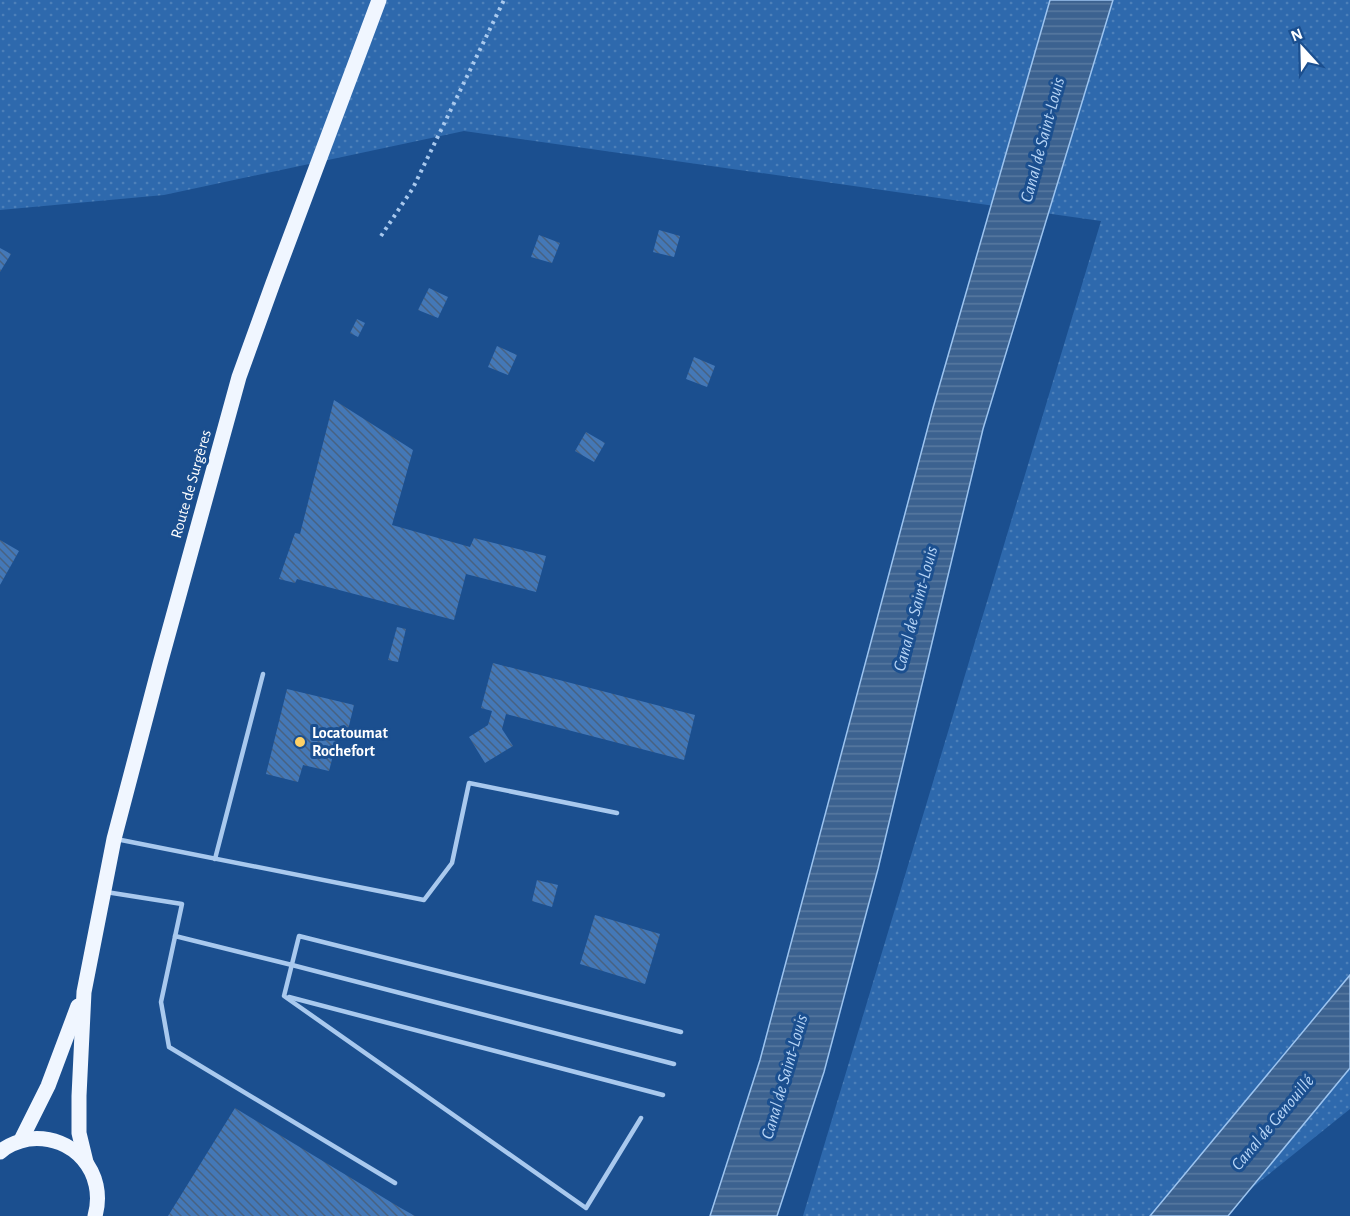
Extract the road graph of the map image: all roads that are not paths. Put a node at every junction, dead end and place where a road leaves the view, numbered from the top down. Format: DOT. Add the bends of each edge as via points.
graph roads {
  1 [pos="379,0"];
  2 [pos="263,674"];
  3 [pos="617,813"];
  4 [pos="114,839"];
  5 [pos="215,859"];
  6 [pos="104,891"];
  7 [pos="175,936"];
  8 [pos="292,965"];
  9 [pos="84,992"];
  10 [pos="284,996"];
  11 [pos="681,1032"];
  12 [pos="674,1064"];
  13 [pos="663,1095"];
  14 [pos="641,1118"];
  15 [pos="21,1140"];
  16 [pos="1,1150"];
  17 [pos="86,1162"];
  18 [pos="395,1183"];
  19 [pos="99,1213"];
  1 -- 4 [label="main road, Route de Surgères" via="239,377"];
  2 -- 5 [label="lane"];
  3 -- 5 [label="lane" via="469,783 452,863 424,900"];
  4 -- 5 [label="lane"];
  4 -- 6 [label="main road, Route de Surgères"];
  6 -- 7 [label="lane" via="182,904"];
  6 -- 9 [label="main road, Route de Surgères"];
  7 -- 8 [label="lane"];
  7 -- 18 [label="lane" via="161,1002 169,1047"];
  8 -- 10 [label="lane"];
  8 -- 11 [label="lane" via="299,936"];
  8 -- 12 [label="lane"];
  9 -- 15 [label="main road" via="48,1086"];
  9 -- 17 [label="main road" via="79,1133"];
  10 -- 13 [label="lane"];
  10 -- 14 [label="lane" via="586,1208"];
  15 -- 16 [label="main road"];
  15 -- 17 [label="main road" via="57,1142"];
  17 -- 19 [label="main road" via="98,1190"];
}
